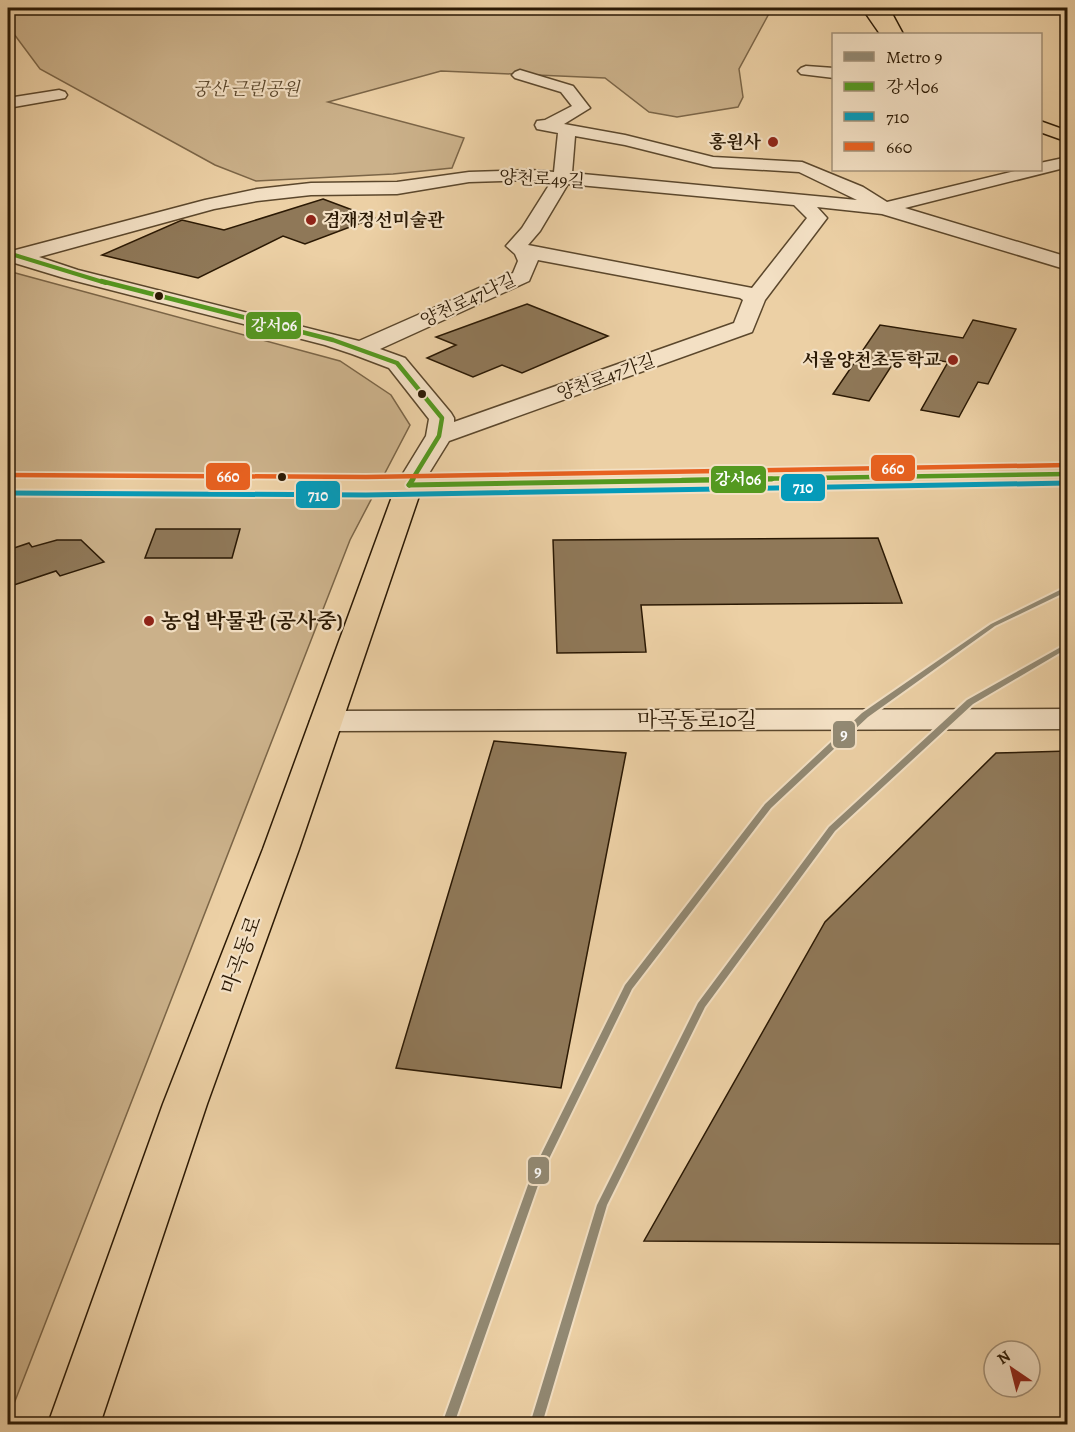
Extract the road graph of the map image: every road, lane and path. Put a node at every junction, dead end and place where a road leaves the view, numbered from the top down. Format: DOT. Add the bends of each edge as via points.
graph roads {
  1 [pos="868,8"];
  2 [pos="883,8"];
  3 [pos="891,8"];
  4 [pos="886,33"];
  5 [pos="896,33"];
  6 [pos="903,33"];
  7 [pos="806,71"];
  8 [pos="832,73"];
  9 [pos="520,75"];
  10 [pos="59,95"];
  11 [pos="8,104"];
  12 [pos="1042,126"];
  13 [pos="567,130"];
  14 [pos="1068,137"];
  15 [pos="1068,162"];
  16 [pos="1042,168"];
  17 [pos="849,171"];
  18 [pos="1032,171"];
  19 [pos="563,178"];
  20 [pos="856,191"];
  21 [pos="800,201"];
  22 [pos="884,208"];
  23 [pos="524,251"];
  24 [pos="12,255"];
  25 [pos="1068,264"];
  26 [pos="754,299"];
  27 [pos="360,349"];
  28 [pos="439,436"];
  29 [pos="1068,474"];
  30 [pos="8,484"];
  31 [pos="409,486"];
  32 [pos="1068,719"];
  33 [pos="327,721"];
  34 [pos="74,1425"];
  1 -- 4 [label="main road"];
  2 -- 5 [label="main road"];
  3 -- 6 [label="main road"];
  7 -- 8 [label="street"];
  9 -- 13 [label="street" via="567,89 582,108 545,126"];
  10 -- 11 [label="street"];
  12 -- 14 [label="main road"];
  13 -- 19 [label="street, 양천로47나길"];
  13 -- 20 [label="street" via="713,162 802,168"];
  15 -- 16 [label="street"];
  17 -- 20 [label="street"];
  18 -- 22 [label="street"];
  19 -- 21 [label="street, 양천로49길"];
  19 -- 23 [label="street, 양천로47나길" via="516,246"];
  19 -- 24 [label="street, 양천로49길" via="469,177 397,188 311,189 257,195"];
  20 -- 22 [label="street"];
  21 -- 22 [label="street, 양천로49길"];
  21 -- 26 [label="street, 양천로47가길" via="817,218"];
  22 -- 25 [label="street, 양천로49길"];
  23 -- 26 [label="street" via="747,293"];
  23 -- 27 [label="street, 양천로47나길" via="528,261 522,277"];
  24 -- 27 [label="street"];
  26 -- 28 [label="street, 양천로47가길" via="744,327"];
  27 -- 28 [label="street" via="397,363 442,418"];
  28 -- 31 [label="street"];
  29 -- 31 [label="main road"];
  30 -- 31 [label="main road"];
  31 -- 33 [label="main road, 마곡동로"];
  32 -- 33 [label="street, 마곡동로10길"];
  33 -- 34 [label="main road, 마곡동로" via="185,1104"];
}
